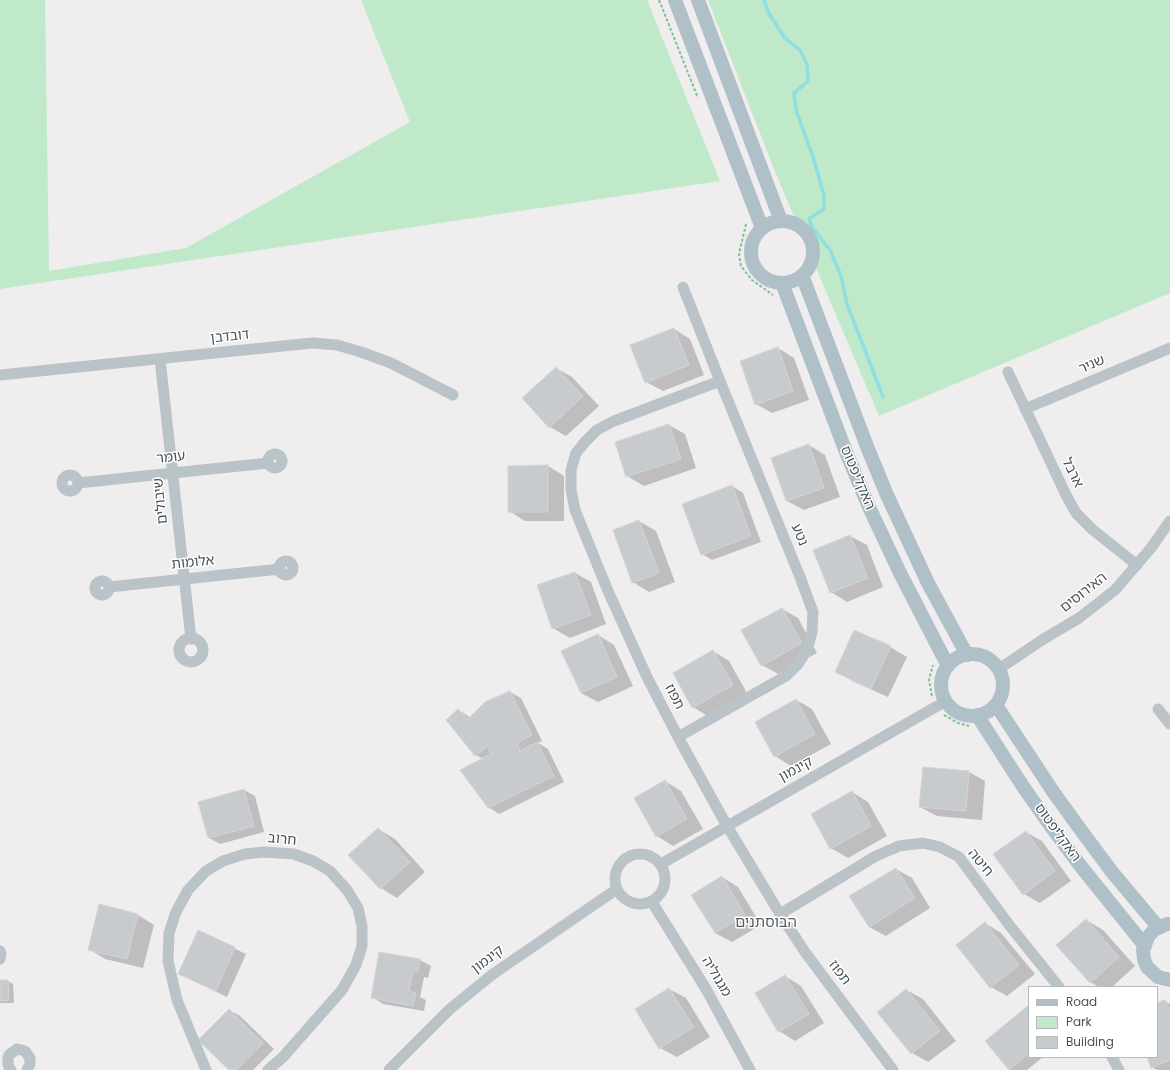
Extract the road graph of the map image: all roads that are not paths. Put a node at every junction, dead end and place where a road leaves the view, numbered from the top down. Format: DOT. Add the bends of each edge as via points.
graph roads {
  1 [pos="675,0"];
  2 [pos="698,0"];
  3 [pos="781,221"];
  4 [pos="762,228"];
  5 [pos="802,276"];
  6 [pos="782,283"];
  7 [pos="683,287"];
  8 [pos="1170,348"];
  9 [pos="160,359"];
  10 [pos="1008,372"];
  11 [pos="0,375"];
  12 [pos="720,381"];
  13 [pos="453,395"];
  14 [pos="1025,409"];
  15 [pos="268,463"];
  16 [pos="173,473"];
  17 [pos="78,483"];
  18 [pos="1170,521"];
  19 [pos="1137,565"];
  20 [pos="280,569"];
  21 [pos="184,579"];
  22 [pos="109,587"];
  23 [pos="191,639"];
  24 [pos="967,655"];
  25 [pos="948,666"];
  26 [pos="999,669"];
  27 [pos="946,701"];
  28 [pos="996,705"];
  29 [pos="1158,709"];
  30 [pos="977,715"];
  31 [pos="1170,724"];
  32 [pos="678,738"];
  33 [pos="727,826"];
  34 [pos="661,864"];
  35 [pos="617,889"];
  36 [pos="652,902"];
  37 [pos="780,914"];
  38 [pos="1164,926"];
  39 [pos="1145,946"];
  40 [pos="0,950"];
  41 [pos="0,959"];
  42 [pos="1170,980"];
  43 [pos="1058,986"];
  44 [pos="1113,1058"];
  45 [pos="6,1065"];
  46 [pos="26,1070"];
  47 [pos="206,1070"];
  48 [pos="268,1070"];
  49 [pos="389,1070"];
  50 [pos="750,1070"];
  51 [pos="893,1070"];
  52 [pos="1119,1070"];
  1 -- 4 [label="main road"];
  2 -- 3 [label="main road"];
  3 -- 4 [label="main road"];
  3 -- 5 [label="main road" via="792,223 804,230 812,244 812,261"];
  4 -- 6 [label="main road" via="755,236 750,251 754,268 761,276 774,283"];
  5 -- 6 [label="main road" via="791,282"];
  5 -- 24 [label="main road, האקליפטוס" via="887,495 928,583"];
  6 -- 25 [label="main road, האקליפטוס" via="869,507"];
  7 -- 12 [label="street, נטע"];
  8 -- 14 [label="street, שניר"];
  9 -- 11 [label="street, דובדבן"];
  9 -- 13 [label="street, דובדבן" via="312,343 337,345 391,363"];
  9 -- 16 [label="street, שיבולים"];
  10 -- 14 [label="street, ארבל"];
  12 -- 32 [label="street, נטע" via="814,612 812,632 807,650 786,676"];
  12 -- 32 [label="street, תפוז" via="614,421 597,430 576,453 571,470 575,510 611,598"];
  14 -- 19 [label="street, ארבל" via="1076,513"];
  15 -- 16 [label="street, עומר"];
  16 -- 17 [label="street, עומר"];
  16 -- 21 [label="street, שיבולים"];
  18 -- 19 [label="street, האירוסים"];
  19 -- 26 [label="street, האירוסים" via="1115,590 1080,618"];
  20 -- 21 [label="street, אלומות"];
  21 -- 22 [label="street, אלומות"];
  21 -- 23 [label="street, שיבולים"];
  24 -- 25 [label="main road" via="954,660"];
  24 -- 26 [label="main road" via="985,657"];
  25 -- 27 [label="main road" via="941,685"];
  26 -- 28 [label="main road" via="1003,688"];
  27 -- 30 [label="main road" via="962,714"];
  27 -- 33 [label="street, קינמון"];
  28 -- 30 [label="main road"];
  28 -- 38 [label="main road, האקליפטוס" via="1078,828 1112,872"];
  29 -- 31 [label="street"];
  30 -- 39 [label="main road, האקליפטוס" via="1050,825"];
  32 -- 33 [label="street, תפוז"];
  33 -- 34 [label="street, קינמון"];
  33 -- 37 [label="street, תפוז"];
  34 -- 35 [label="street" via="656,859 642,854 628,857 615,875"];
  34 -- 36 [label="street" via="665,885 663,892"];
  35 -- 36 [label="street" via="621,896 632,903"];
  35 -- 49 [label="street, קינמון" via="493,974 450,1009"];
  36 -- 50 [label="street, מגנוליה" via="706,989"];
  37 -- 43 [label="street, חיטה" via="876,856 900,846 923,843 940,847 959,857"];
  37 -- 51 [label="street, תפוז" via="805,952"];
  38 -- 39 [label="main road" via="1154,930"];
  39 -- 42 [label="main road" via="1144,959 1147,966 1158,976"];
  40 -- 41 [label="street"];
  44 -- 52 [label="street"];
  45 -- 46 [label="street" via="13,1051 25,1051 31,1060"];
  47 -- 48 [label="street, חרוב" via="176,1000 168,961 169,933 176,912 188,890 206,871 223,861 245,854 264,852 294,854 330,871 347,890 358,908 362,926 362,946 356,965 342,990 283,1057"];
}
